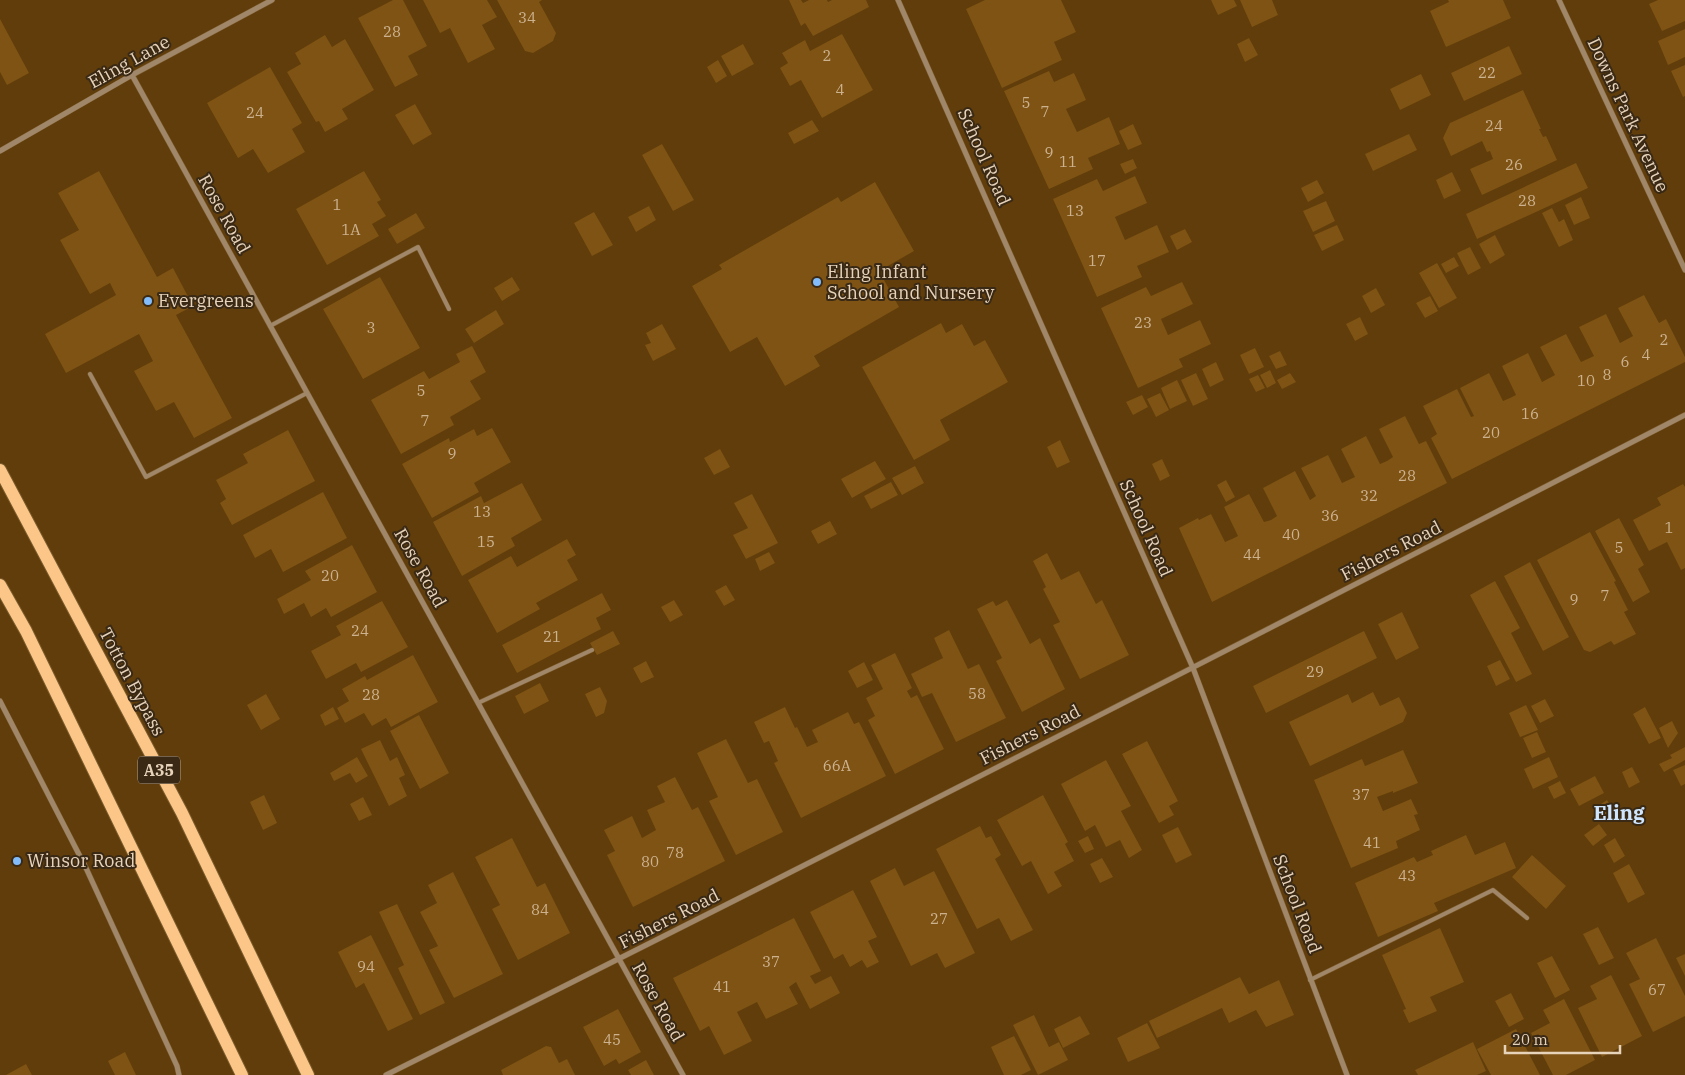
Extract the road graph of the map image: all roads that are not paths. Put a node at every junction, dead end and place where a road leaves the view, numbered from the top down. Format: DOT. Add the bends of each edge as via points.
graph roads {
  1 [pos="272,0"];
  2 [pos="898,0"];
  3 [pos="1559,0"];
  4 [pos="132,75"];
  5 [pos="0,151"];
  6 [pos="1685,270"];
  7 [pos="449,309"];
  8 [pos="270,326"];
  9 [pos="90,374"];
  10 [pos="307,393"];
  11 [pos="1685,415"];
  12 [pos="0,470"];
  13 [pos="0,585"];
  14 [pos="592,650"];
  15 [pos="1193,668"];
  16 [pos="0,701"];
  17 [pos="478,703"];
  18 [pos="1527,918"];
  19 [pos="619,959"];
  20 [pos="1310,980"];
  21 [pos="179,1075"];
  22 [pos="242,1075"];
  23 [pos="308,1075"];
  24 [pos="386,1075"];
  25 [pos="683,1075"];
  26 [pos="1348,1075"];
  1 -- 4 [label="street, Eling Lane"];
  2 -- 15 [label="street, School Road"];
  3 -- 6 [label="street, Downs Park Avenue"];
  4 -- 5 [label="street, Eling Lane"];
  4 -- 8 [label="street, Rose Road"];
  7 -- 8 [label="lane" via="418,247"];
  8 -- 10 [label="street, Rose Road"];
  9 -- 10 [label="lane" via="146,477"];
  10 -- 17 [label="street, Rose Road"];
  11 -- 15 [label="street, Fishers Road"];
  12 -- 23 [label="main road, Totton Bypass / A35" via="182,813"];
  13 -- 22 [label="main road" via="30,640"];
  14 -- 17 [label="lane"];
  15 -- 19 [label="street, Fishers Road"];
  15 -- 20 [label="street, School Road"];
  16 -- 21 [label="street" via="86,868"];
  17 -- 19 [label="street, Rose Road"];
  18 -- 20 [label="lane" via="1493,890"];
  19 -- 24 [label="street, Fishers Road"];
  19 -- 25 [label="street, Rose Road"];
  20 -- 26 [label="street, School Road"];
}
